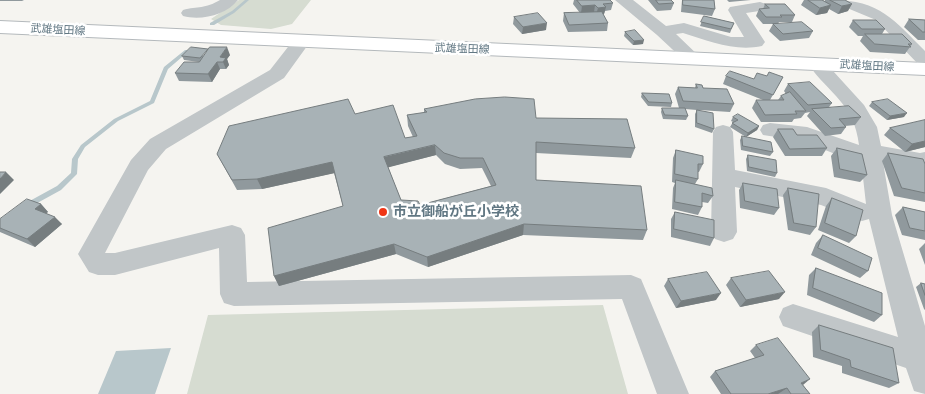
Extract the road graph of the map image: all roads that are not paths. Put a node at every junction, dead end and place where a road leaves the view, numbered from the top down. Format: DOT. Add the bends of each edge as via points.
graph roads {
  1 [pos="230,0"];
  2 [pos="623,0"];
  3 [pos="840,0"];
  4 [pos="760,7"];
  5 [pos="188,13"];
  6 [pos="0,27"];
  7 [pos="663,31"];
  8 [pos="301,42"];
  9 [pos="693,58"];
  10 [pos="925,61"];
  11 [pos="817,64"];
  12 [pos="925,69"];
  13 [pos="770,130"];
  14 [pos="724,132"];
  15 [pos="871,152"];
  16 [pos="925,160"];
  17 [pos="724,176"];
  18 [pos="880,215"];
  19 [pos="724,232"];
  20 [pos="792,317"];
  21 [pos="923,366"];
  22 [pos="673,394"];
  1 -- 5 [label="street" via="206,14"];
  2 -- 7 [label="street"];
  3 -- 10 [label="street" via="882,17"];
  4 -- 7 [label="street" via="736,10 756,42 730,42 684,28"];
  6 -- 8 [label="main road, 武雄塩田線"];
  7 -- 9 [label="street"];
  8 -- 9 [label="main road, 武雄塩田線"];
  8 -- 22 [label="street" via="277,74 158,144 139,166 91,254 98,264 115,264 232,235 234,294 631,287"];
  9 -- 11 [label="main road, 武雄塩田線"];
  11 -- 12 [label="main road, 武雄塩田線"];
  11 -- 15 [label="street" via="861,114"];
  13 -- 15 [label="street" via="807,134 853,153"];
  14 -- 17 [label="street"];
  15 -- 16 [label="street"];
  15 -- 18 [label="street"];
  17 -- 18 [label="street" via="826,197 865,213"];
  17 -- 19 [label="street"];
  18 -- 21 [label="street"];
  20 -- 21 [label="street"];
}
